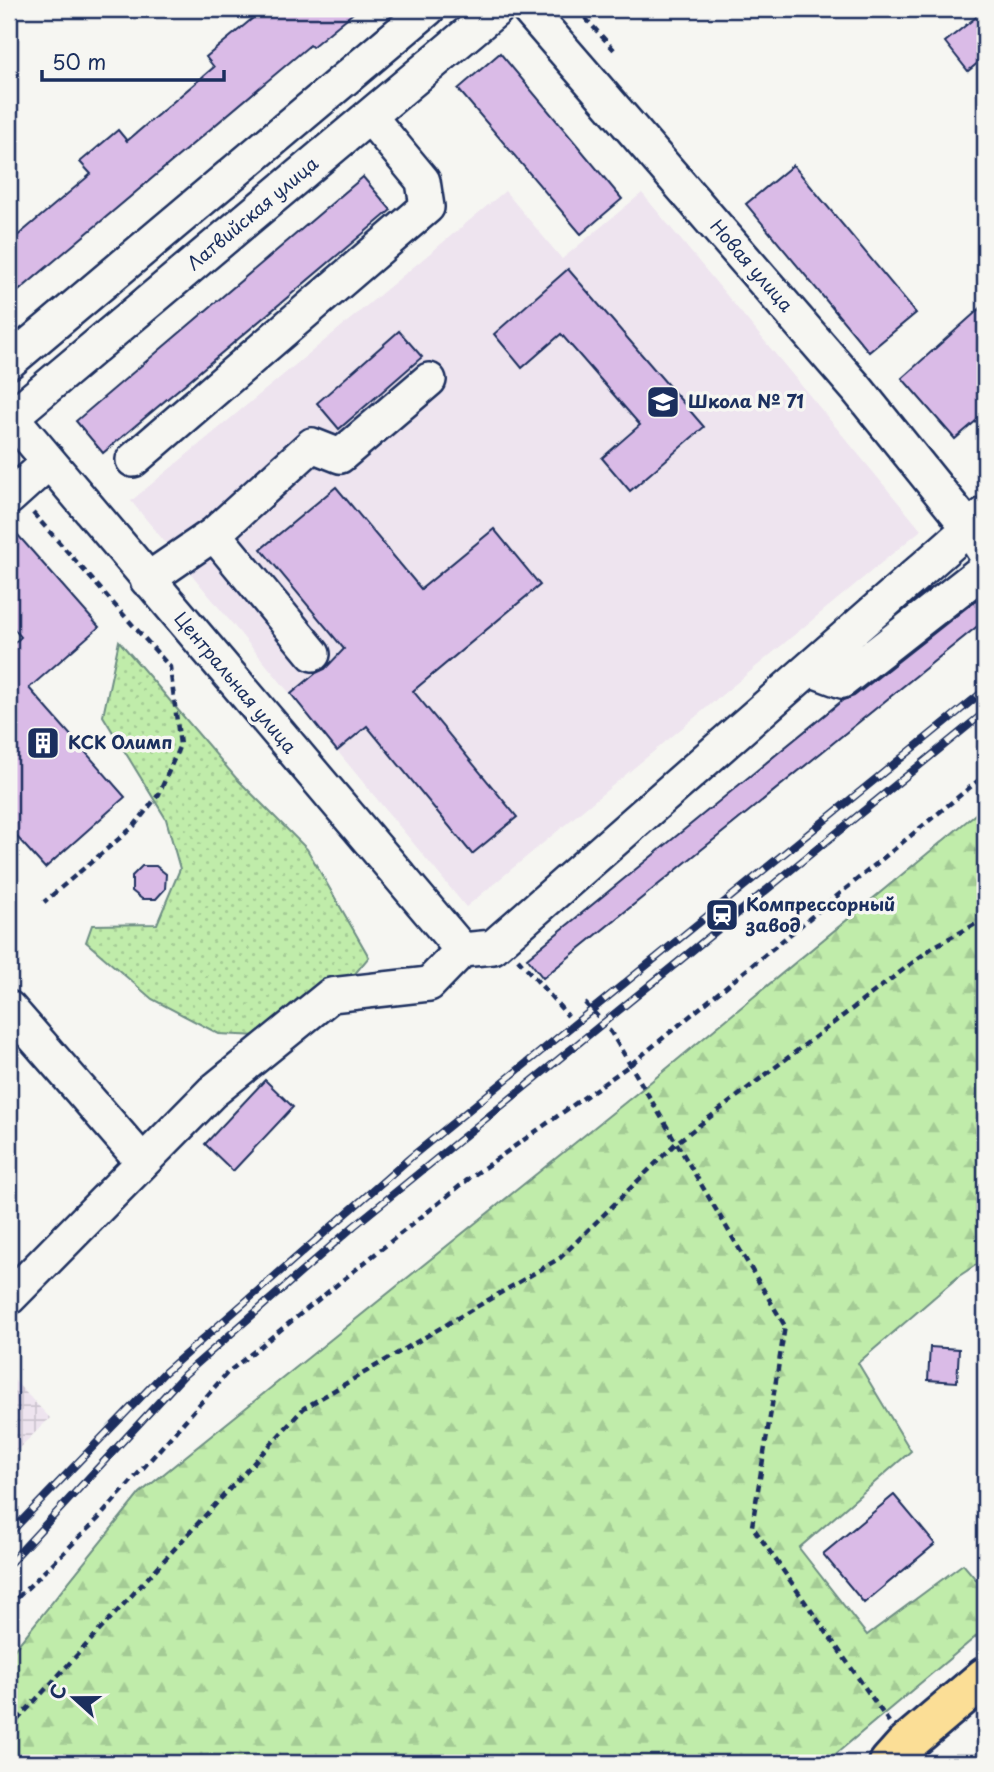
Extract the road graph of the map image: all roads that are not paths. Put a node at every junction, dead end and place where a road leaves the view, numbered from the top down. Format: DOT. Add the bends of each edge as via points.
graph roads {
  1 [pos="428,9"];
  2 [pos="497,9"];
  3 [pos="527,9"];
  4 [pos="370,117"];
  5 [pos="9,362"];
  6 [pos="429,380"];
  7 [pos="9,417"];
  8 [pos="133,460"];
  9 [pos="49,462"];
  10 [pos="12,496"];
  11 [pos="980,532"];
  12 [pos="214,534"];
  13 [pos="985,569"];
  14 [pos="147,580"];
  15 [pos="313,654"];
  16 [pos="810,669"];
  17 [pos="477,948"];
  18 [pos="9,1008"];
  19 [pos="142,1161"];
  20 [pos="9,1298"];
  21 [pos="985,1677"];
  22 [pos="889,1763"];
  1 -- 5 [label="street"];
  2 -- 4 [label="street, Латвийская улица"];
  3 -- 11 [label="street, Новая улица"];
  4 -- 7 [label="street, Латвийская улица"];
  4 -- 8 [label="street" via="423,181 427,207"];
  6 -- 12 [label="street" via="340,456 312,445"];
  7 -- 9 [label="street, Центральная улица"];
  9 -- 10 [label="street"];
  9 -- 14 [label="street, Центральная улица"];
  11 -- 16 [label="street"];
  12 -- 14 [label="street"];
  12 -- 15 [label="street"];
  13 -- 16 [label="street" via="842,681"];
  14 -- 17 [label="street, Центральная улица"];
  16 -- 17 [label="street"];
  17 -- 19 [label="street" via="429,984 331,995 212,1092"];
  18 -- 19 [label="street"];
  19 -- 20 [label="street"];
  21 -- 22 [label="main road"];
}
